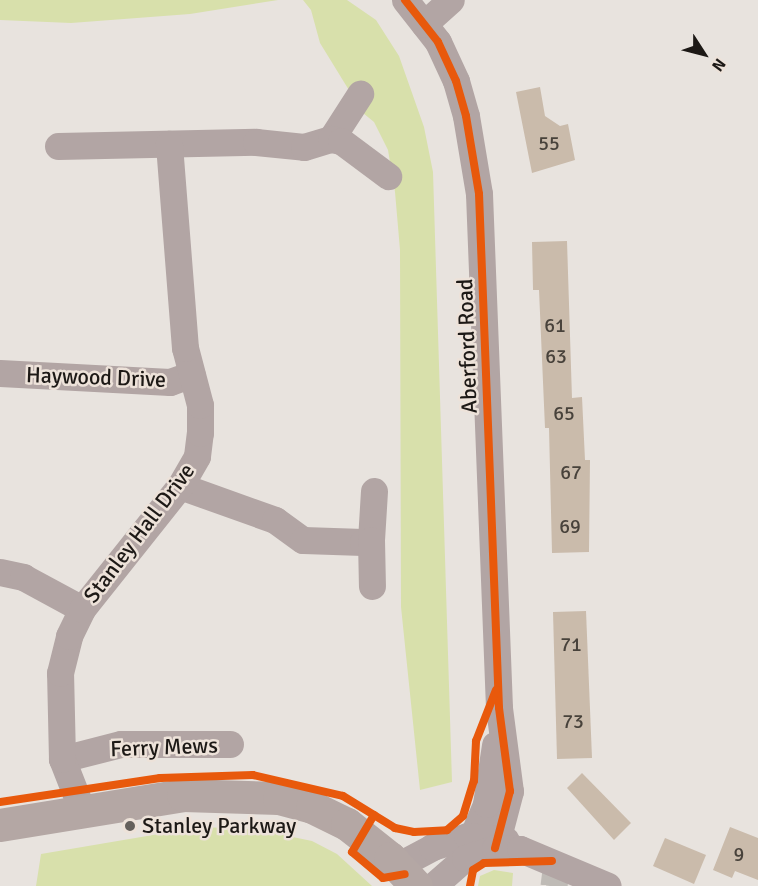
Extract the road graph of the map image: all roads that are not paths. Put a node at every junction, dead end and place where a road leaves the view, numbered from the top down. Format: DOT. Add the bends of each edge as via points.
graph roads {
  1 [pos="405,0"];
  2 [pos="451,0"];
  3 [pos="424,24"];
  4 [pos="360,94"];
  5 [pos="331,139"];
  6 [pos="169,144"];
  7 [pos="57,146"];
  8 [pos="388,176"];
  9 [pos="0,373"];
  10 [pos="192,374"];
  11 [pos="180,486"];
  12 [pos="374,491"];
  13 [pos="371,540"];
  14 [pos="0,572"];
  15 [pos="372,585"];
  16 [pos="82,609"];
  17 [pos="230,744"];
  18 [pos="62,759"];
  19 [pos="82,810"];
  20 [pos="0,825"];
  21 [pos="497,843"];
  22 [pos="407,876"];
  23 [pos="433,886"];
  24 [pos="608,886"];
  1 -- 3 [label="street, Aberford Road"];
  2 -- 3 [label="street"];
  3 -- 21 [label="street, Aberford Road" via="438,42 456,81 479,194 499,708 510,791"];
  4 -- 5 [label="street"];
  5 -- 6 [label="street" via="304,147 256,142"];
  5 -- 8 [label="street" via="342,141"];
  6 -- 7 [label="street"];
  6 -- 10 [label="street, Stanley Hall Drive" via="186,348"];
  9 -- 10 [label="street, Haywood Drive" via="170,382"];
  10 -- 11 [label="street, Stanley Hall Drive" via="200,405 200,433 197,456"];
  11 -- 13 [label="street" via="275,520 303,540"];
  11 -- 16 [label="street, Stanley Hall Drive"];
  12 -- 13 [label="street"];
  13 -- 15 [label="street"];
  14 -- 16 [label="street" via="23,576"];
  16 -- 18 [label="street, Stanley Hall Drive" via="69,636 60,673"];
  17 -- 18 [label="street, Ferry Mews" via="121,744"];
  18 -- 19 [label="street, Stanley Hall Drive"];
  19 -- 20 [label="main road"];
  19 -- 22 [label="main road" via="183,795 279,798 312,807 347,824"];
  21 -- 22 [label="street" via="432,847"];
  21 -- 23 [label="street" via="465,858"];
  21 -- 24 [label="street"];
}
